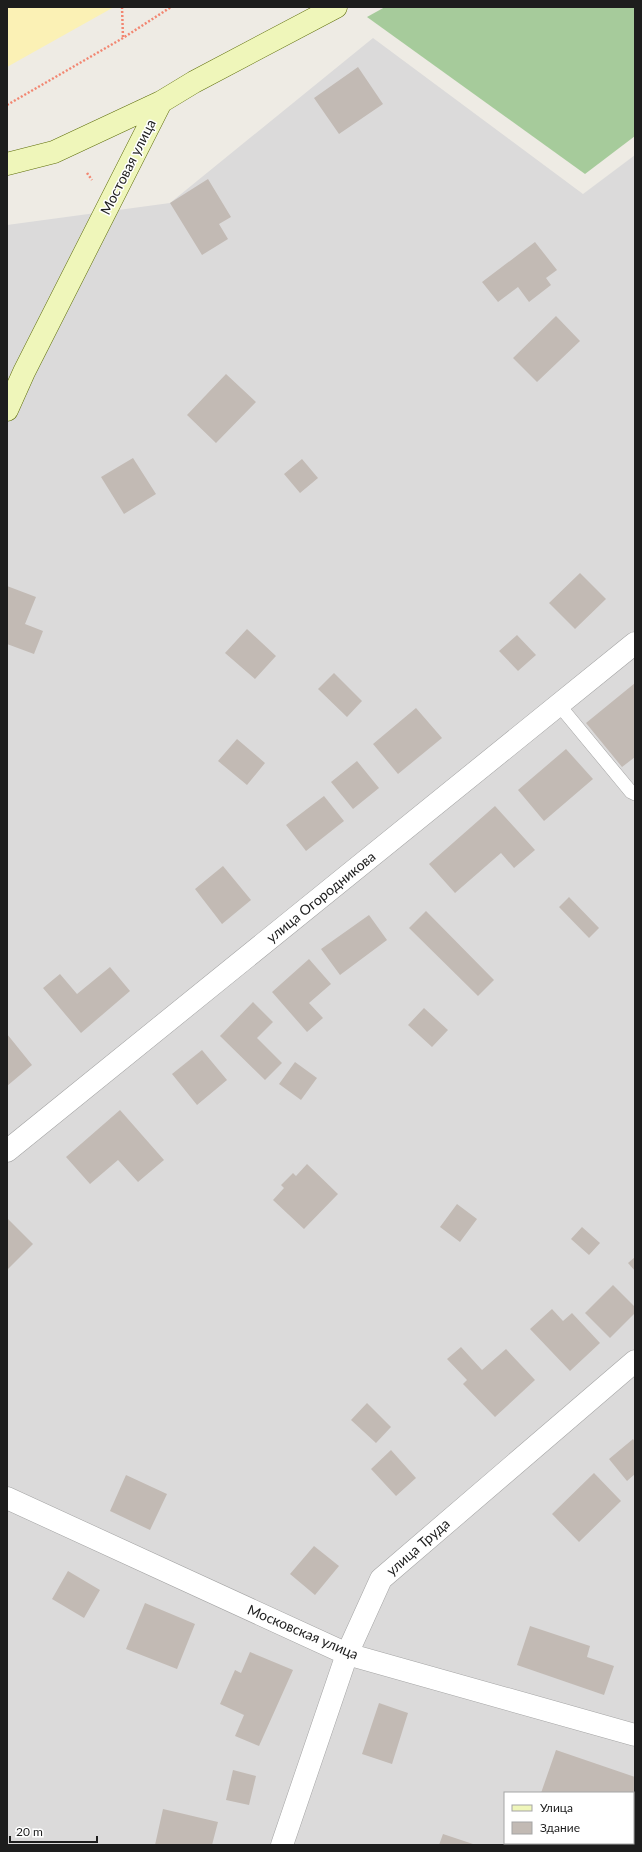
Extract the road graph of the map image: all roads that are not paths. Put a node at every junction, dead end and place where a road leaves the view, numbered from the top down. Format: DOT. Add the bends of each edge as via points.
graph roads {
  1 [pos="336,7"];
  2 [pos="161,102"];
  3 [pos="7,164"];
  4 [pos="7,410"];
  5 [pos="635,643"];
  6 [pos="559,705"];
  7 [pos="635,794"];
  8 [pos="7,1151"];
  9 [pos="635,1361"];
  10 [pos="7,1498"];
  11 [pos="347,1654"];
  12 [pos="635,1735"];
  13 [pos="282,1845"];
  1 -- 2 [label="main road, Мостовая улица"];
  2 -- 3 [label="main road" via="54,152"];
  2 -- 4 [label="main road, Мостовая улица"];
  5 -- 6 [label="street, улица Огородникова"];
  6 -- 7 [label="lane"];
  6 -- 8 [label="street, улица Огородникова"];
  9 -- 11 [label="street, улица Труда" via="381,1578"];
  10 -- 11 [label="street, Московская улица"];
  11 -- 12 [label="street, Московская улица"];
  11 -- 13 [label="street, улица Труда"];
}
